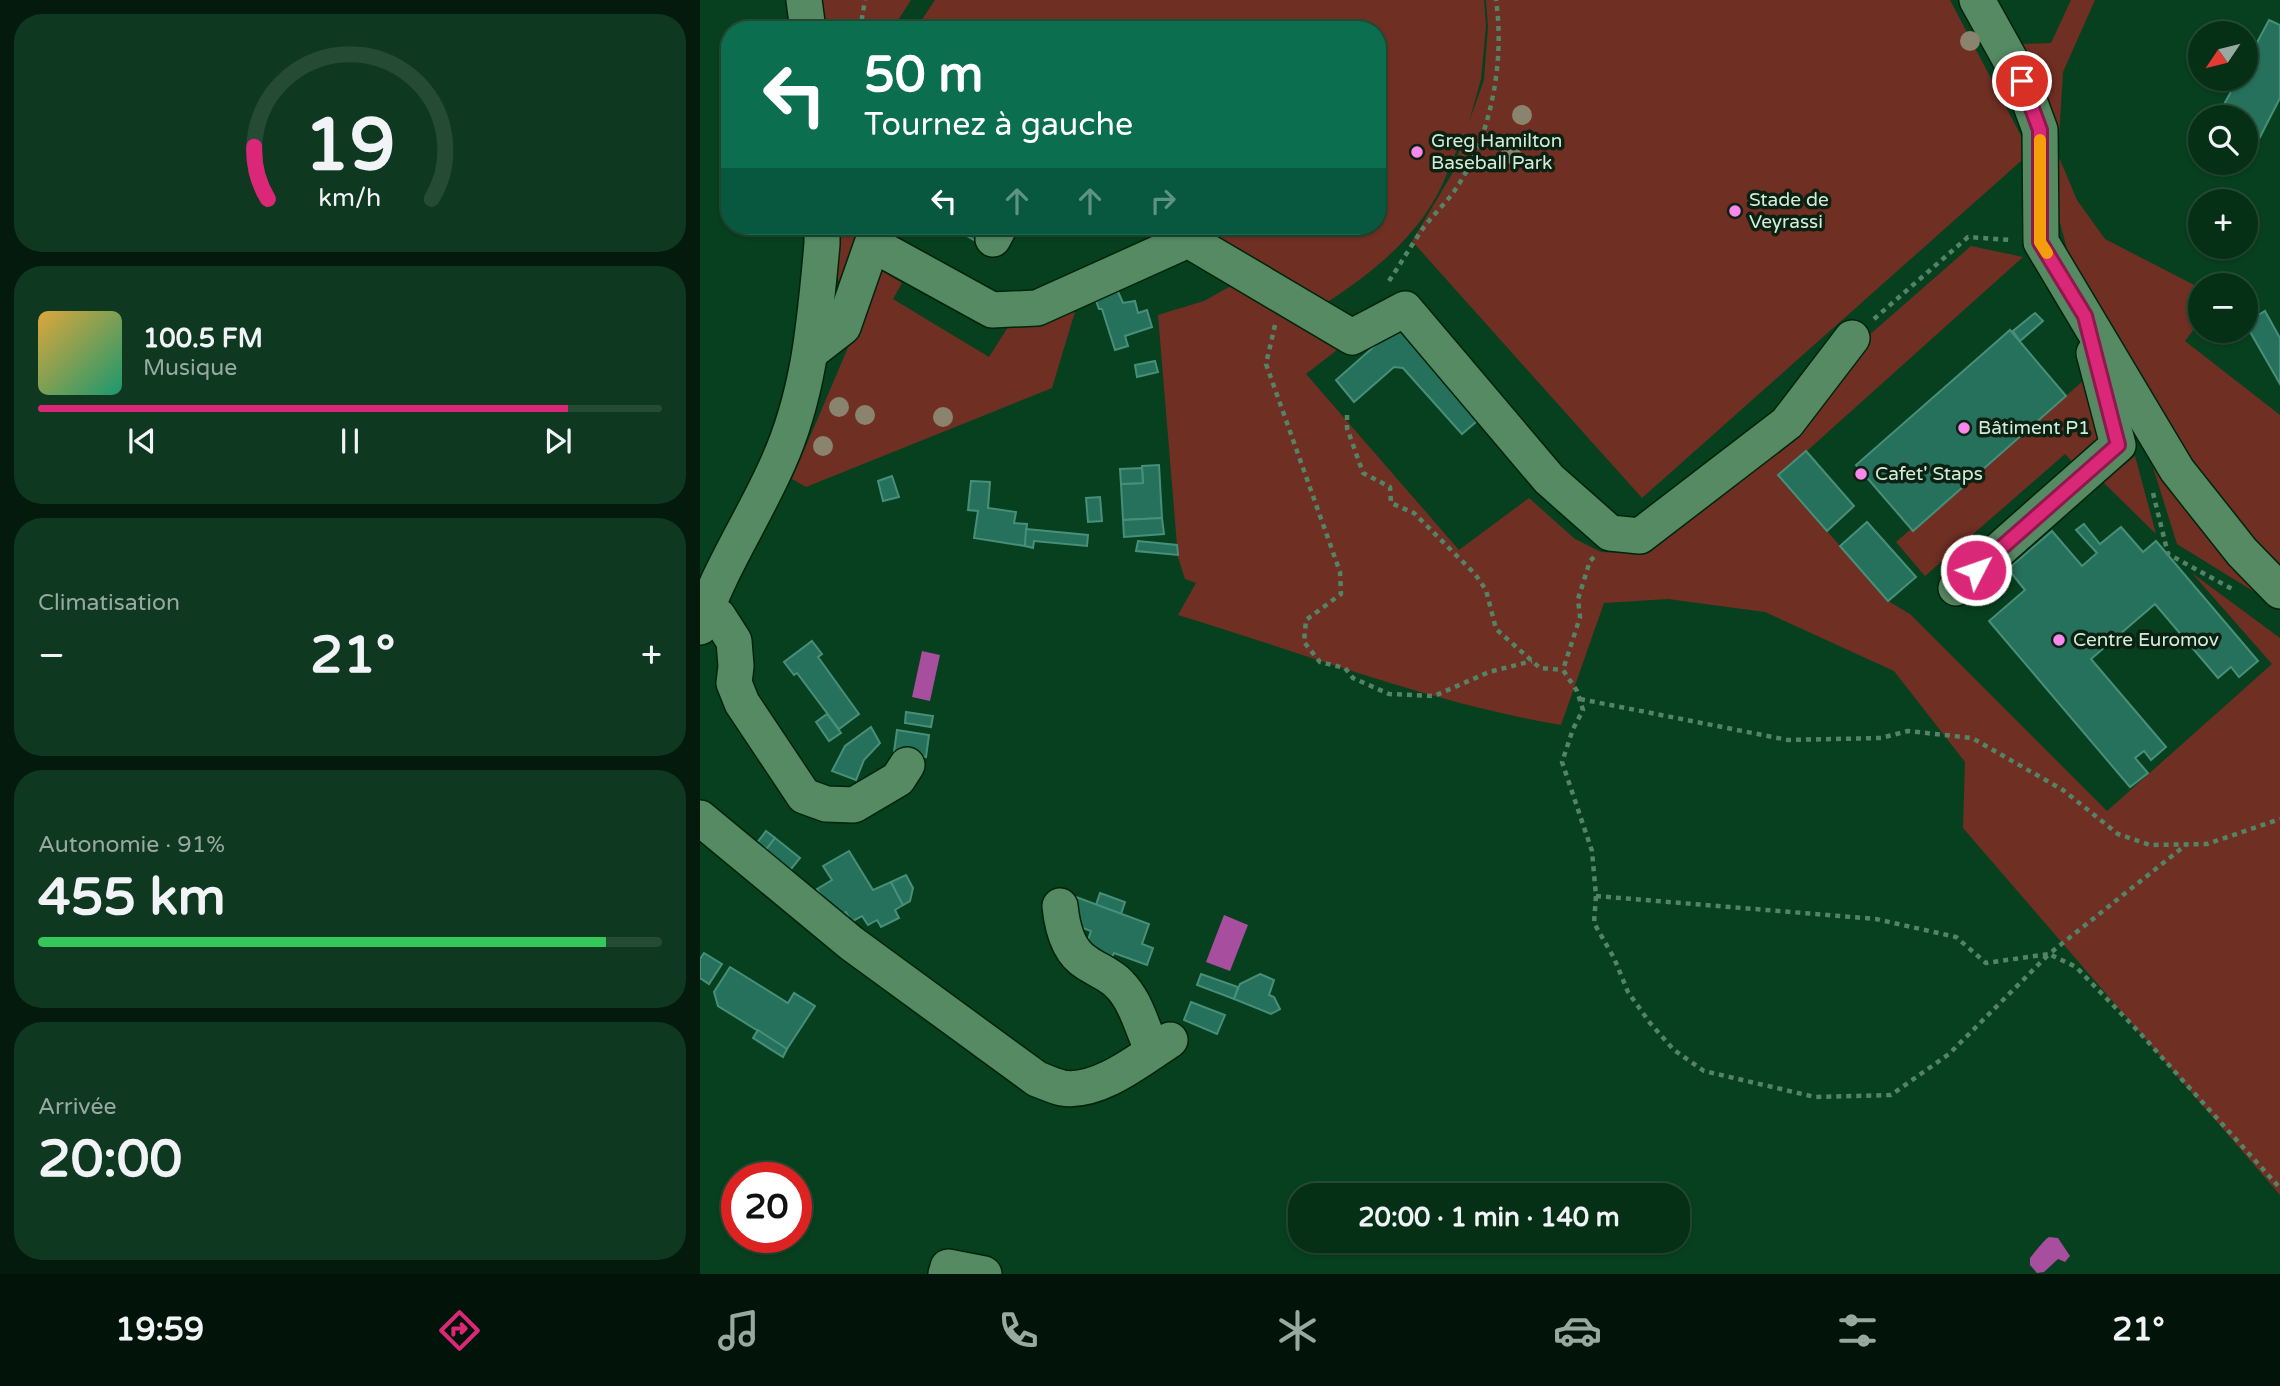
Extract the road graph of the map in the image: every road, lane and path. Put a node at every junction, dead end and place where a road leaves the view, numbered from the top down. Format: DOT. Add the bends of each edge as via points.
graph roads {
  1 [pos="804,0"];
  2 [pos="865,0"];
  3 [pos="1496,0"];
  4 [pos="1977,0"];
  5 [pos="807,21"];
  6 [pos="862,21"];
  7 [pos="822,235"];
  8 [pos="875,235"];
  9 [pos="2040,242"];
  10 [pos="1388,282"];
  11 [pos="1283,295"];
  12 [pos="2085,316"];
  13 [pos="1852,338"];
  14 [pos="812,351"];
  15 [pos="1346,415"];
  16 [pos="1620,534"];
  17 [pos="2168,554"];
  18 [pos="1956,588"];
  19 [pos="2235,591"];
  20 [pos="2280,591"];
  21 [pos="704,618"];
  22 [pos="1532,661"];
  23 [pos="1563,670"];
  24 [pos="1580,699"];
  25 [pos="908,765"];
  26 [pos="700,818"];
  27 [pos="2280,819"];
  28 [pos="2187,844"];
  29 [pos="1596,896"];
  30 [pos="1060,906"];
  31 [pos="2049,954"];
  32 [pos="2280,1188"];
  33 [pos="946,1274"];
  34 [pos="984,1274"];
  1 -- 5 [label="street"];
  2 -- 6 [label="path"];
  3 -- 10 [label="path" via="1495,79 1475,153 1455,190"];
  4 -- 9 [label="street" via="2022,81 2040,130"];
  7 -- 14 [label="street"];
  8 -- 11 [label="street" via="992,310 1038,308 1188,240"];
  8 -- 14 [label="street" via="843,327"];
  9 -- 12 [label="street"];
  9 -- 13 [label="path" via="1968,237"];
  11 -- 16 [label="street" via="1352,337 1405,309 1549,479 1610,533"];
  11 -- 22 [label="path" via="1266,363 1340,572 1342,594 1306,620 1304,642 1320,662 1345,668 1353,678 1389,694 1434,696"];
  12 -- 18 [label="street" via="2118,445"];
  12 -- 20 [label="street" via="2177,470 2242,552"];
  13 -- 16 [label="street" via="1787,423 1640,536"];
  14 -- 21 [label="street" via="778,463"];
  15 -- 22 [label="path" via="1363,473 1390,487 1391,503 1414,513 1475,573 1486,590 1496,629"];
  16 -- 23 [label="path" via="1590,561 1578,599 1580,617"];
  17 -- 19 [label="path"];
  21 -- 25 [label="street" via="718,617 734,641 734,683 742,703 804,796 827,804 854,805 898,779"];
  22 -- 23 [label="path" via="1540,668"];
  23 -- 24 [label="path"];
  24 -- 28 [label="path" via="1788,740 1881,738 1908,731 1972,738 2063,790 2118,834 2150,845"];
  24 -- 29 [label="path" via="1583,710 1562,762 1592,851"];
  26 -- 30 [label="street" via="851,943 1037,1079 1063,1088 1086,1087 1117,1075 1161,1046 1143,1032 1134,1005 1118,982 1083,961 1070,945"];
  27 -- 28 [label="path" via="2207,844"];
  28 -- 31 [label="path"];
  29 -- 31 [label="path" via="1876,919 1956,937 1986,963"];
  29 -- 31 [label="path" via="1594,923 1628,992 1674,1050 1704,1071 1815,1097 1891,1095 1949,1054"];
  31 -- 32 [label="path" via="2076,967"];
  33 -- 34 [label="street" via="948,1267"];
}
